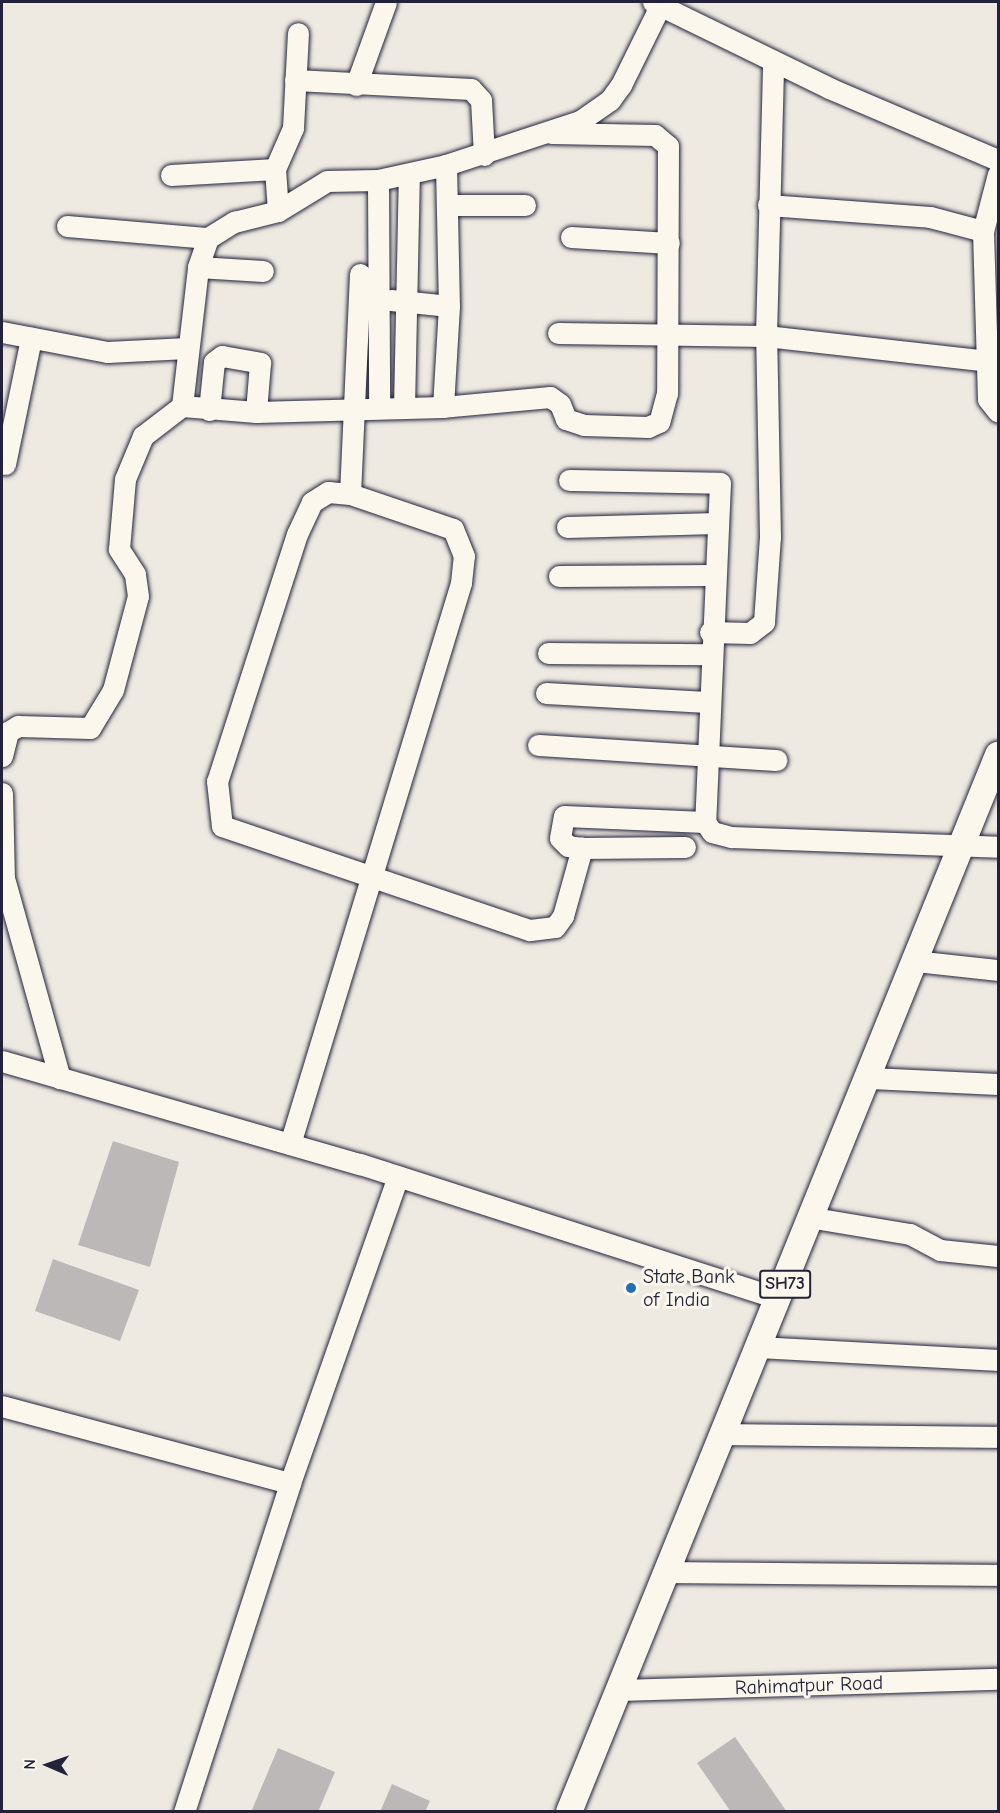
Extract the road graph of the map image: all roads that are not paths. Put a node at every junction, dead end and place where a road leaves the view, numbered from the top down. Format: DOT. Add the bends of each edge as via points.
graph roads {
  1 [pos="386,2"];
  2 [pos="656,4"];
  3 [pos="298,33"];
  4 [pos="773,62"];
  5 [pos="295,80"];
  6 [pos="356,85"];
  7 [pos="551,133"];
  8 [pos="484,155"];
  9 [pos="999,160"];
  10 [pos="446,165"];
  11 [pos="275,169"];
  12 [pos="409,174"];
  13 [pos="999,174"];
  14 [pos="171,175"];
  15 [pos="378,180"];
  16 [pos="448,205"];
  17 [pos="525,205"];
  18 [pos="768,205"];
  19 [pos="278,211"];
  20 [pos="67,226"];
  21 [pos="983,231"];
  22 [pos="571,237"];
  23 [pos="208,238"];
  24 [pos="669,243"];
  25 [pos="198,267"];
  26 [pos="263,271"];
  27 [pos="360,273"];
  28 [pos="358,296"];
  29 [pos="382,299"];
  30 [pos="404,302"];
  31 [pos="449,306"];
  32 [pos="2,332"];
  33 [pos="558,333"];
  34 [pos="766,336"];
  35 [pos="32,338"];
  36 [pos="666,338"];
  37 [pos="187,348"];
  38 [pos="988,361"];
  39 [pos="182,406"];
  40 [pos="443,407"];
  41 [pos="353,408"];
  42 [pos="379,408"];
  43 [pos="404,408"];
  44 [pos="209,410"];
  45 [pos="256,412"];
  46 [pos="999,412"];
  47 [pos="5,464"];
  48 [pos="569,480"];
  49 [pos="350,494"];
  50 [pos="717,523"];
  51 [pos="567,527"];
  52 [pos="713,575"];
  53 [pos="559,576"];
  54 [pos="710,632"];
  55 [pos="548,653"];
  56 [pos="710,654"];
  57 [pos="546,693"];
  58 [pos="706,702"];
  59 [pos="538,744"];
  60 [pos="999,755"];
  61 [pos="2,756"];
  62 [pos="704,756"];
  63 [pos="777,760"];
  64 [pos="2,793"];
  65 [pos="705,822"];
  66 [pos="685,847"];
  67 [pos="960,847"];
  68 [pos="999,847"];
  69 [pos="582,848"];
  70 [pos="371,878"];
  71 [pos="915,961"];
  72 [pos="999,970"];
  73 [pos="2,1061"];
  74 [pos="60,1078"];
  75 [pos="870,1078"];
  76 [pos="999,1084"];
  77 [pos="290,1144"];
  78 [pos="398,1176"];
  79 [pos="814,1218"];
  80 [pos="999,1256"];
  81 [pos="778,1298"];
  82 [pos="759,1347"];
  83 [pos="999,1360"];
  84 [pos="2,1406"];
  85 [pos="725,1434"];
  86 [pos="999,1437"];
  87 [pos="290,1483"];
  88 [pos="670,1572"];
  89 [pos="999,1575"];
  90 [pos="999,1679"];
  91 [pos="619,1690"];
  92 [pos="184,1812"];
  93 [pos="569,1812"];
  1 -- 6 [label="street"];
  2 -- 4 [label="street"];
  2 -- 7 [label="street" via="610,100"];
  3 -- 5 [label="street"];
  4 -- 9 [label="street"];
  4 -- 18 [label="street"];
  5 -- 6 [label="street"];
  5 -- 11 [label="street" via="293,128"];
  6 -- 8 [label="street" via="478,92"];
  7 -- 8 [label="street"];
  7 -- 24 [label="street" via="663,138 671,155"];
  8 -- 10 [label="street"];
  10 -- 12 [label="street"];
  10 -- 16 [label="street"];
  11 -- 14 [label="street"];
  11 -- 19 [label="street"];
  12 -- 15 [label="street"];
  12 -- 30 [label="street"];
  13 -- 21 [label="street"];
  15 -- 19 [label="street" via="327,181"];
  15 -- 29 [label="street"];
  16 -- 17 [label="street"];
  16 -- 31 [label="street"];
  18 -- 21 [label="street" via="930,217"];
  18 -- 34 [label="street"];
  19 -- 23 [label="street" via="234,222"];
  20 -- 23 [label="street"];
  21 -- 38 [label="street"];
  22 -- 24 [label="street"];
  23 -- 25 [label="street"];
  24 -- 36 [label="street"];
  25 -- 26 [label="street"];
  25 -- 37 [label="street"];
  27 -- 28 [label="street"];
  28 -- 29 [label="street"];
  28 -- 41 [label="street"];
  29 -- 30 [label="street"];
  29 -- 42 [label="street"];
  30 -- 31 [label="street"];
  30 -- 43 [label="street"];
  31 -- 40 [label="street"];
  32 -- 35 [label="street"];
  33 -- 36 [label="street"];
  34 -- 36 [label="street"];
  34 -- 38 [label="street"];
  34 -- 54 [label="street" via="770,537 764,622 750,633"];
  35 -- 37 [label="street" via="107,352"];
  35 -- 47 [label="street"];
  36 -- 40 [label="street" via="665,410 648,427 572,422 550,397"];
  37 -- 39 [label="street"];
  38 -- 46 [label="street" via="988,399"];
  39 -- 44 [label="street"];
  39 -- 61 [label="street" via="143,436 124,479 119,549 135,574 138,596 113,690 90,728 18,726 8,732"];
  40 -- 43 [label="street"];
  41 -- 42 [label="street"];
  41 -- 45 [label="street"];
  41 -- 49 [label="street"];
  42 -- 43 [label="street"];
  44 -- 45 [label="street"];
  44 -- 45 [label="street" via="214,362 222,356 260,363"];
  48 -- 50 [label="street" via="715,478 720,483"];
  49 -- 70 [label="street" via="453,529 464,556 461,584"];
  49 -- 70 [label="street" via="328,492 312,502 297,534 217,781 216,809 222,826 235,833"];
  50 -- 51 [label="street"];
  50 -- 52 [label="street"];
  52 -- 53 [label="street"];
  52 -- 54 [label="street"];
  54 -- 56 [label="street"];
  55 -- 56 [label="street"];
  56 -- 58 [label="street"];
  57 -- 58 [label="street"];
  58 -- 62 [label="street"];
  59 -- 62 [label="street"];
  60 -- 67 [label="main road, SH73"];
  62 -- 63 [label="street"];
  62 -- 65 [label="street"];
  64 -- 74 [label="street" via="4,878"];
  65 -- 67 [label="street" via="712,832 731,837"];
  65 -- 69 [label="street" via="564,816 560,838 568,846"];
  66 -- 69 [label="street"];
  67 -- 68 [label="street"];
  67 -- 71 [label="main road, SH73"];
  69 -- 70 [label="street" via="563,916 555,927 543,930"];
  70 -- 77 [label="street"];
  71 -- 72 [label="street"];
  71 -- 75 [label="main road, SH73"];
  73 -- 74 [label="street"];
  74 -- 77 [label="street"];
  75 -- 76 [label="street"];
  75 -- 79 [label="main road, SH73"];
  77 -- 78 [label="street"];
  78 -- 81 [label="street"];
  78 -- 87 [label="street"];
  79 -- 80 [label="street" via="910,1234 940,1250"];
  79 -- 81 [label="main road, SH73"];
  81 -- 82 [label="main road, SH73"];
  82 -- 83 [label="street"];
  82 -- 85 [label="main road, SH73"];
  84 -- 87 [label="street"];
  85 -- 86 [label="street"];
  85 -- 88 [label="main road, SH73"];
  87 -- 92 [label="street"];
  88 -- 89 [label="street"];
  88 -- 91 [label="main road, SH73"];
  90 -- 91 [label="street, Rahimatpur Road"];
  91 -- 93 [label="main road, SH73"];
}
